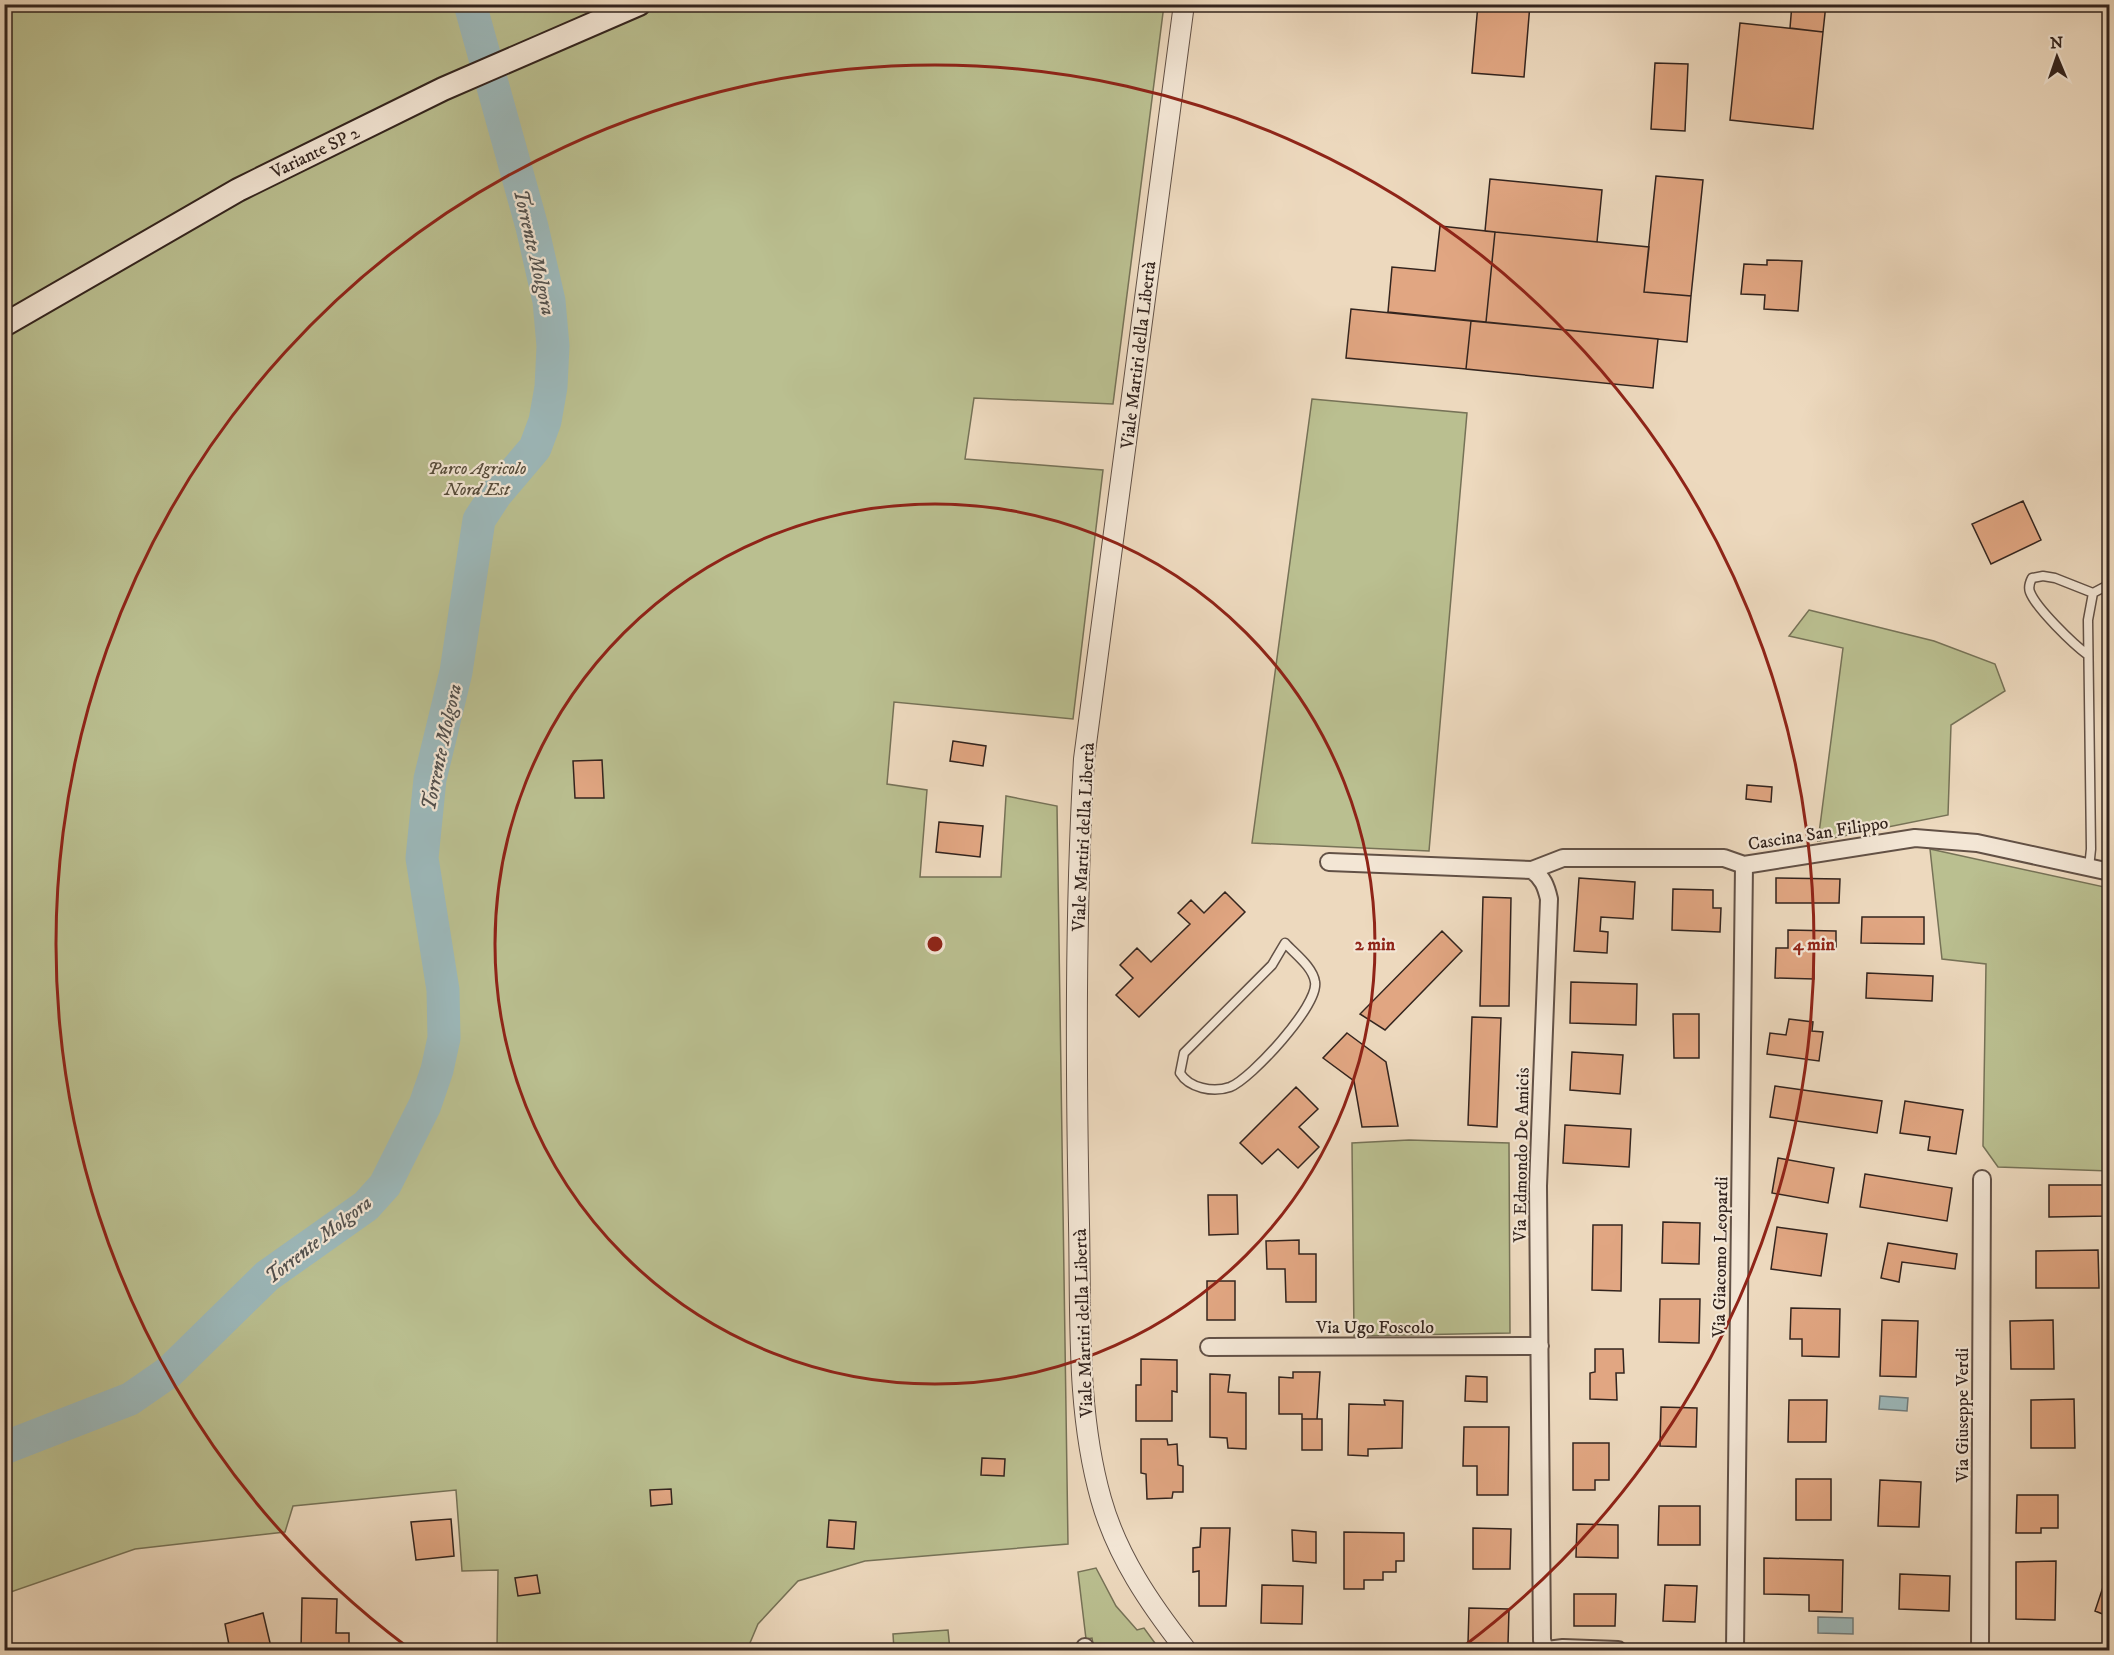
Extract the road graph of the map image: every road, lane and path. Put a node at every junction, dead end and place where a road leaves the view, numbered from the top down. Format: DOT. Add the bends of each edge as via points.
graph roads {
  1 [pos="639,4"];
  2 [pos="1184,4"];
  3 [pos="4,325"];
  4 [pos="2109,584"];
  5 [pos="2093,593"];
  6 [pos="2088,656"];
  7 [pos="1329,862"];
  8 [pos="1744,865"];
  9 [pos="2089,867"];
  10 [pos="1532,870"];
  11 [pos="2109,872"];
  12 [pos="1285,943"];
  13 [pos="1982,1179"];
  14 [pos="1540,1346"];
  15 [pos="1209,1347"];
  16 [pos="1186,1650"];
  17 [pos="1546,1650"];
  18 [pos="1618,1650"];
  19 [pos="1735,1650"];
  20 [pos="1980,1650"];
  1 -- 3 [label="main road, Variante SP 2" via="443,89 238,190"];
  2 -- 16 [label="street, Viale Martiri della Libertà" via="1084,759 1079,845 1077,1084 1082,1373 1087,1435 1101,1500 1124,1559"];
  4 -- 5 [label="lane"];
  5 -- 6 [label="lane"];
  5 -- 6 [label="lane" via="2043,576 2032,578 2029,584 2030,592 2051,619"];
  6 -- 9 [label="lane"];
  7 -- 10 [label="street"];
  8 -- 9 [label="street, Cascina San Filippo" via="1915,838 1977,843"];
  8 -- 10 [label="street, Cascina San Filippo" via="1724,858 1563,858"];
  8 -- 19 [label="street, Via Giacomo Leopardi"];
  9 -- 11 [label="street, Cascina San Filippo"];
  10 -- 14 [label="street, Via Edmondo De Amicis" via="1541,876 1549,899 1538,1186"];
  12 -- 12 [label="lane" via="1272,965 1184,1053 1180,1073 1184,1079 1212,1089 1232,1086 1283,1041 1316,990 1312,973"];
  13 -- 20 [label="street, Via Giuseppe Verdi"];
  14 -- 15 [label="street, Via Ugo Foscolo"];
  14 -- 17 [label="street, Via Edmondo De Amicis" via="1542,1641"];
  17 -- 18 [label="street"];
}
